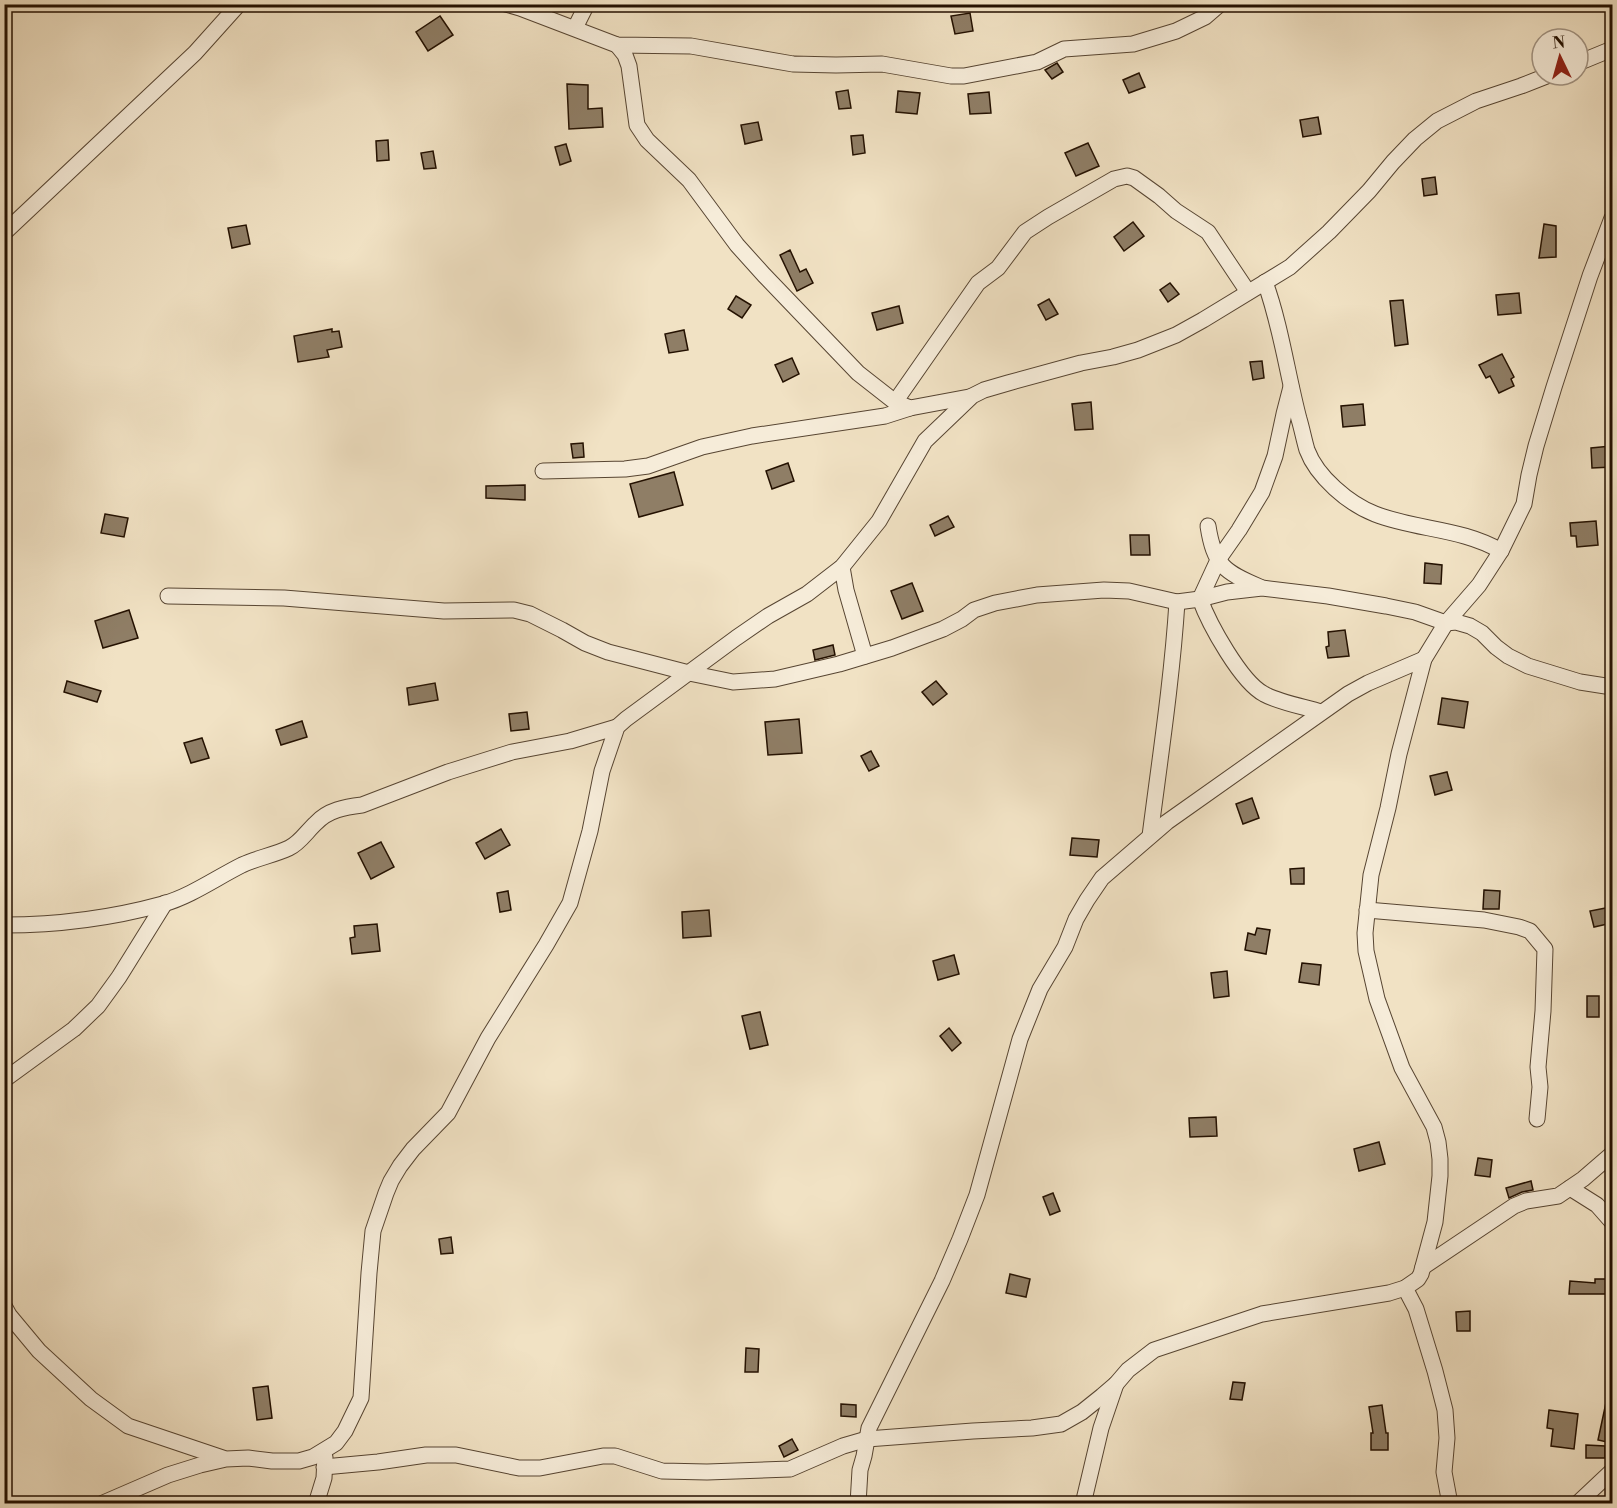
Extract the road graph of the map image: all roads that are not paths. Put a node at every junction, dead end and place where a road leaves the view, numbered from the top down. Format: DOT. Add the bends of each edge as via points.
graph roads {
  1 [pos="239,4"];
  2 [pos="506,4"];
  3 [pos="586,4"];
  4 [pos="1220,4"];
  5 [pos="575,28"];
  6 [pos="617,45"];
  7 [pos="1612,49"];
  8 [pos="1590,58"];
  9 [pos="1530,82"];
  10 [pos="1612,219"];
  11 [pos="4,233"];
  12 [pos="1265,282"];
  13 [pos="1248,292"];
  14 [pos="1291,387"];
  15 [pos="972,396"];
  16 [pos="902,405"];
  17 [pos="543,471"];
  18 [pos="1208,526"];
  19 [pos="1501,551"];
  20 [pos="1218,560"];
  21 [pos="842,567"];
  22 [pos="1262,588"];
  23 [pos="168,596"];
  24 [pos="1200,599"];
  25 [pos="1177,602"];
  26 [pos="1446,623"];
  27 [pos="866,656"];
  28 [pos="1424,659"];
  29 [pos="689,673"];
  30 [pos="1611,686"];
  31 [pos="1321,712"];
  32 [pos="617,727"];
  33 [pos="1150,836"];
  34 [pos="165,903"];
  35 [pos="1367,910"];
  36 [pos="4,925"];
  37 [pos="4,1080"];
  38 [pos="1537,1119"];
  39 [pos="1612,1154"];
  40 [pos="1570,1188"];
  41 [pos="1612,1222"];
  42 [pos="1423,1267"];
  43 [pos="1405,1288"];
  44 [pos="4,1306"];
  45 [pos="1116,1384"];
  46 [pos="867,1439"];
  47 [pos="226,1459"];
  48 [pos="325,1459"];
  49 [pos="1612,1471"];
  50 [pos="100,1503"];
  51 [pos="316,1503"];
  52 [pos="858,1503"];
  53 [pos="1083,1503"];
  54 [pos="1450,1503"];
  55 [pos="1577,1503"];
  1 -- 11 [label="street" via="195,53"];
  2 -- 5 [label="street"];
  3 -- 5 [label="street"];
  4 -- 6 [label="street" via="1205,17 1176,31 1132,44 1064,49 1038,62 964,76 882,64 793,64 691,46"];
  5 -- 6 [label="street"];
  6 -- 16 [label="street" via="629,66 637,125 647,140 689,180 736,245 858,373"];
  7 -- 8 [label="street"];
  9 -- 12 [label="street" via="1476,101 1437,121 1415,139 1329,232 1290,267"];
  10 -- 19 [label="street" via="1560,368 1536,446 1524,504"];
  12 -- 13 [label="street"];
  12 -- 14 [label="street" via="1275,309"];
  13 -- 15 [label="street" via="1153,345"];
  13 -- 16 [label="street" via="1208,232 1134,178 1114,178 1025,232 998,268 978,283"];
  14 -- 19 [label="street" via="1308,451 1319,470 1357,507 1408,524 1466,536"];
  14 -- 20 [label="street" via="1262,492"];
  15 -- 16 [label="street"];
  15 -- 21 [label="street" via="925,441 879,521"];
  16 -- 17 [label="street" via="885,416 763,434 702,447 648,466"];
  18 -- 20 [label="street"];
  19 -- 26 [label="street" via="1479,585"];
  20 -- 22 [label="street" via="1238,578"];
  20 -- 24 [label="street"];
  21 -- 27 [label="street"];
  21 -- 29 [label="street"];
  22 -- 24 [label="street"];
  22 -- 26 [label="street" via="1386,606"];
  23 -- 29 [label="street" via="514,610 608,652"];
  24 -- 25 [label="street"];
  24 -- 31 [label="street" via="1230,656 1253,687 1265,695"];
  25 -- 27 [label="street" via="1129,591 1037,595 974,610 943,629"];
  25 -- 33 [label="street"];
  26 -- 28 [label="street"];
  26 -- 30 [label="street" via="1470,626 1527,666 1580,682"];
  27 -- 29 [label="street" via="776,679 733,682"];
  28 -- 31 [label="street" via="1368,682"];
  28 -- 35 [label="street" via="1371,875"];
  29 -- 32 [label="street"];
  31 -- 33 [label="street"];
  32 -- 34 [label="street" via="512,752 362,805 331,812 291,847 243,864"];
  32 -- 48 [label="street" via="602,771 570,903 488,1038 448,1113 413,1149 388,1187 373,1232 361,1398"];
  33 -- 46 [label="street" via="1102,878 1040,989 1020,1039 977,1195 942,1281"];
  34 -- 36 [label="street" via="99,917"];
  34 -- 37 [label="street" via="98,1006 74,1029"];
  35 -- 38 [label="street" via="1485,920 1519,927 1530,931 1545,949"];
  35 -- 42 [label="street" via="1366,951 1377,999 1401,1068 1434,1127 1438,1142 1440,1176 1435,1222"];
  39 -- 40 [label="street"];
  40 -- 41 [label="street" via="1597,1205"];
  40 -- 42 [label="street" via="1558,1196 1514,1206"];
  42 -- 43 [label="street" via="1418,1279"];
  43 -- 45 [label="street" via="1262,1314 1188,1337 1155,1350"];
  43 -- 54 [label="street" via="1416,1309 1444,1410 1444,1472"];
  44 -- 47 [label="street" via="39,1351 91,1399 128,1426"];
  45 -- 46 [label="street" via="1082,1412 1060,1424"];
  45 -- 53 [label="street"];
  46 -- 48 [label="street" via="790,1470 749,1472 662,1472 615,1456 540,1468 519,1468 456,1455 378,1462"];
  46 -- 52 [label="street"];
  47 -- 48 [label="street"];
  47 -- 50 [label="street" via="168,1475"];
  48 -- 51 [label="street"];
  49 -- 55 [label="street"];
}
